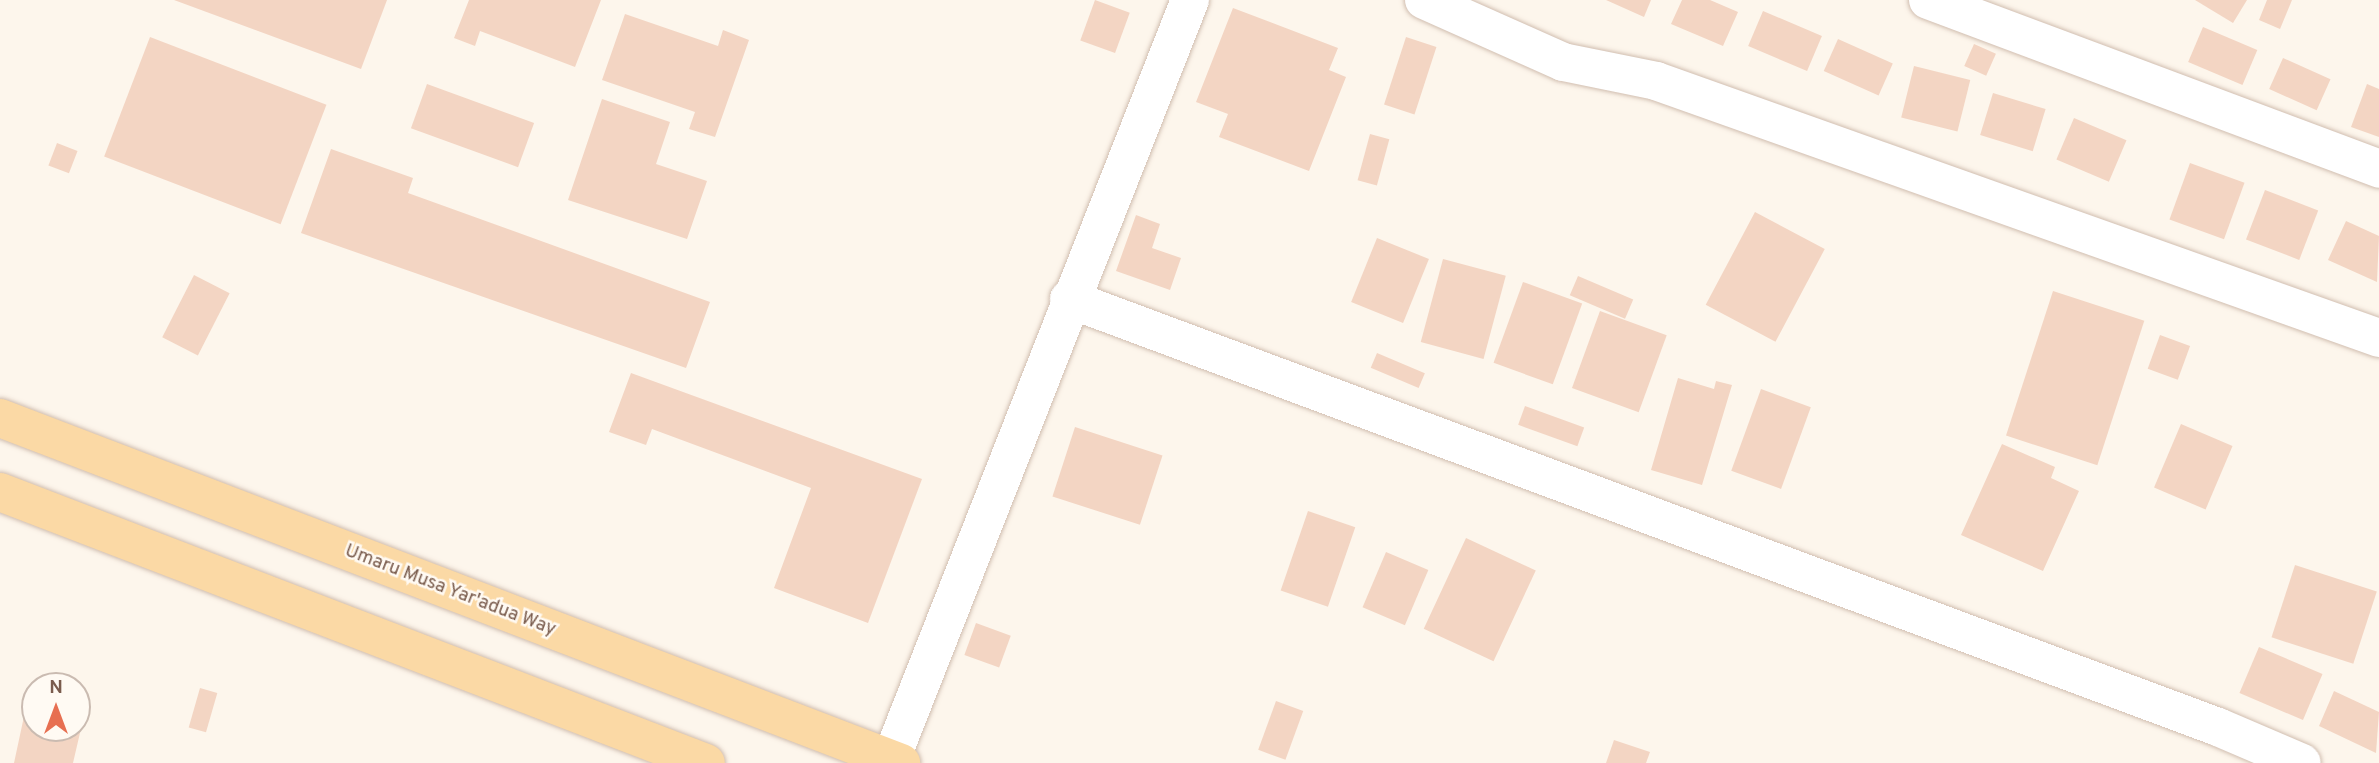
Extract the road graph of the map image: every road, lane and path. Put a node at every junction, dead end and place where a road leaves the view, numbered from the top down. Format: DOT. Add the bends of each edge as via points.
graph roads {
  1 [pos="1190,0"];
  2 [pos="1423,0"];
  3 [pos="1928,0"];
  4 [pos="2379,169"];
  5 [pos="1069,299"];
  6 [pos="2379,338"];
  7 [pos="0,418"];
  8 [pos="0,492"];
  9 [pos="896,761"];
  10 [pos="706,763"];
  11 [pos="2302,763"];
  1 -- 5 [label="street"];
  2 -- 6 [label="street" via="1563,62 1656,81"];
  3 -- 4 [label="street"];
  5 -- 9 [label="street"];
  5 -- 11 [label="street" via="2218,727"];
  7 -- 9 [label="main road, Umaru Musa Yar'adua Way"];
  8 -- 10 [label="main road"];
}
